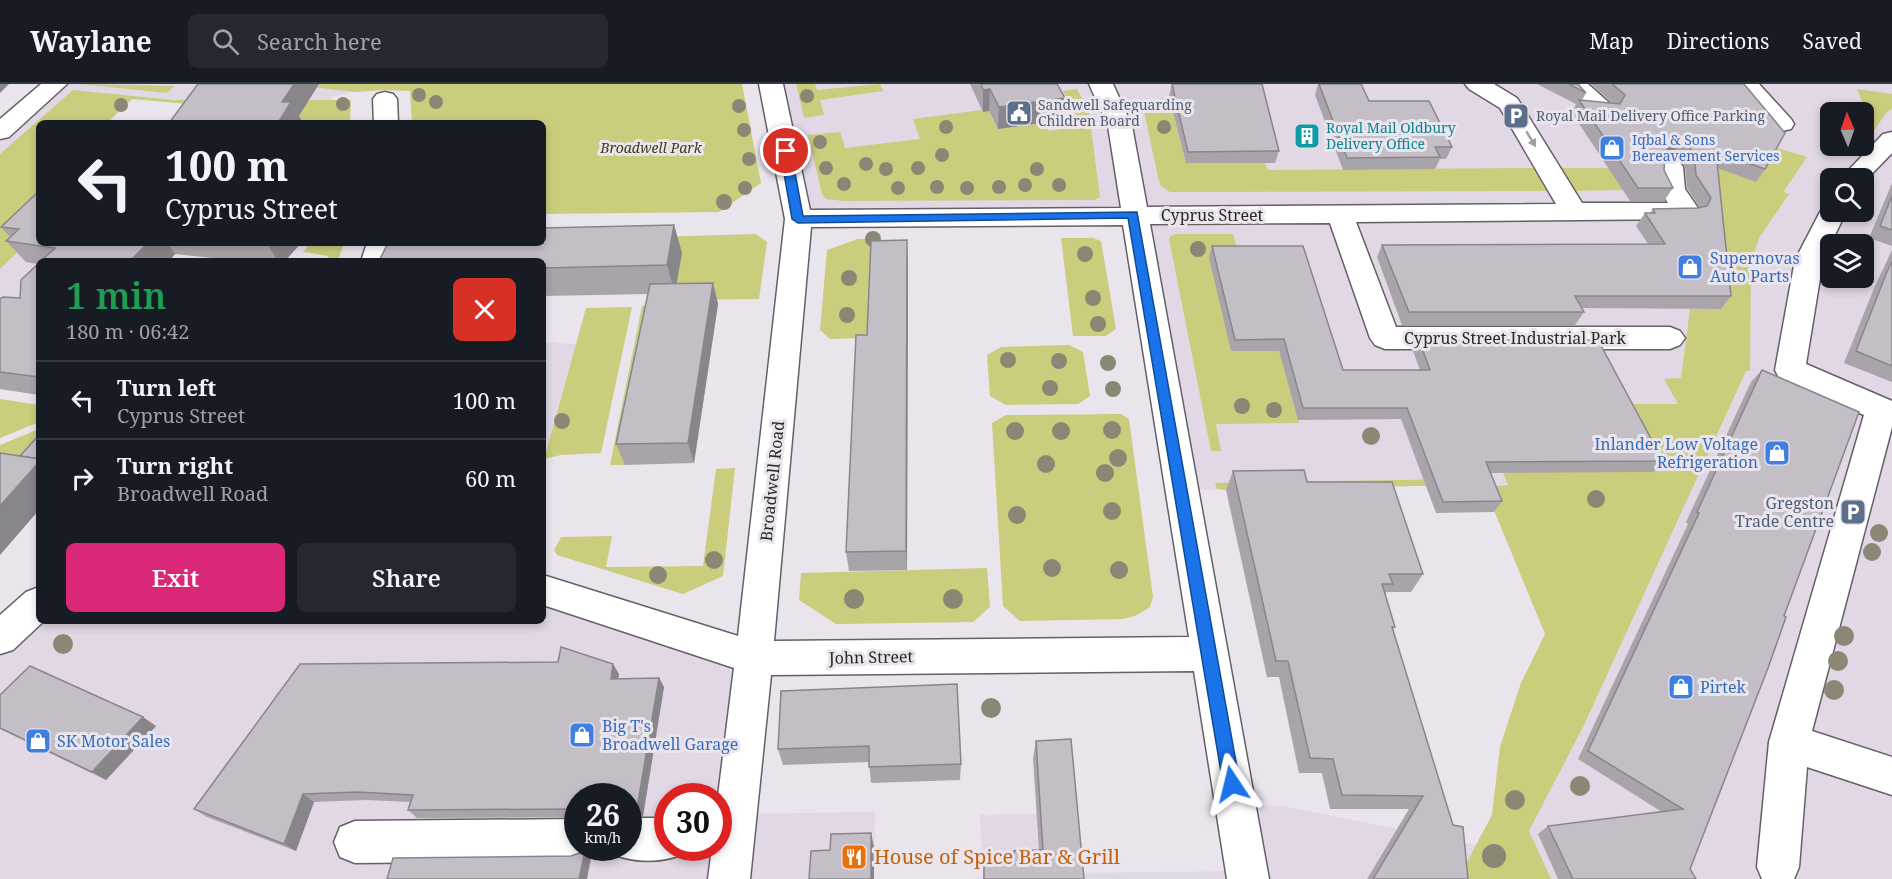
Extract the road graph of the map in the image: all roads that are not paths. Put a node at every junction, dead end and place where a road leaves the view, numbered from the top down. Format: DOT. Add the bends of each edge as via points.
graph roads {
  1 [pos="771,84"];
  2 [pos="1101,84"];
  3 [pos="1477,84"];
  4 [pos="1574,84"];
  5 [pos="1746,84"];
  6 [pos="53,86"];
  7 [pos="1604,109"];
  8 [pos="1782,124"];
  9 [pos="0,132"];
  10 [pos="1892,139"];
  11 [pos="1670,167"];
  12 [pos="1863,168"];
  13 [pos="1574,212"];
  14 [pos="1340,214"];
  15 [pos="1133,215"];
  16 [pos="798,219"];
  17 [pos="1828,222"];
  18 [pos="1670,339"];
  19 [pos="1887,412"];
  20 [pos="546,591"];
  21 [pos="36,606"];
  22 [pos="0,638"];
  23 [pos="1210,654"];
  24 [pos="754,658"];
  25 [pos="1789,742"];
  26 [pos="1892,776"];
  27 [pos="732,799"];
  28 [pos="564,840"];
  29 [pos="355,842"];
  30 [pos="728,861"];
  31 [pos="1778,867"];
  32 [pos="729,879"];
  33 [pos="1248,879"];
  1 -- 16 [label="street, Broadwell Road"];
  2 -- 15 [label="street" via="1120,126"];
  3 -- 13 [label="street, one-way" via="1509,103"];
  4 -- 7 [label="street"];
  5 -- 8 [label="street"];
  6 -- 9 [label="street"];
  10 -- 12 [label="street"];
  11 -- 13 [label="street, Cyprus Street" via="1672,189 1687,211"];
  13 -- 14 [label="street, Cyprus Street"];
  14 -- 15 [label="street, Cyprus Street"];
  14 -- 18 [label="street, Cyprus Street Industrial Park" via="1385,338"];
  15 -- 16 [label="street, Cyprus Street"];
  15 -- 23 [label="street"];
  16 -- 24 [label="street, Broadwell Road"];
  17 -- 19 [label="street" via="1809,260 1790,370"];
  19 -- 25 [label="street"];
  20 -- 24 [label="street, John Street"];
  21 -- 22 [label="street"];
  23 -- 24 [label="street, John Street"];
  23 -- 33 [label="street"];
  24 -- 27 [label="street, Broadwell Road"];
  25 -- 26 [label="street"];
  25 -- 31 [label="street"];
  28 -- 29 [label="street"];
  30 -- 32 [label="street, Broadwell Road"];
}
